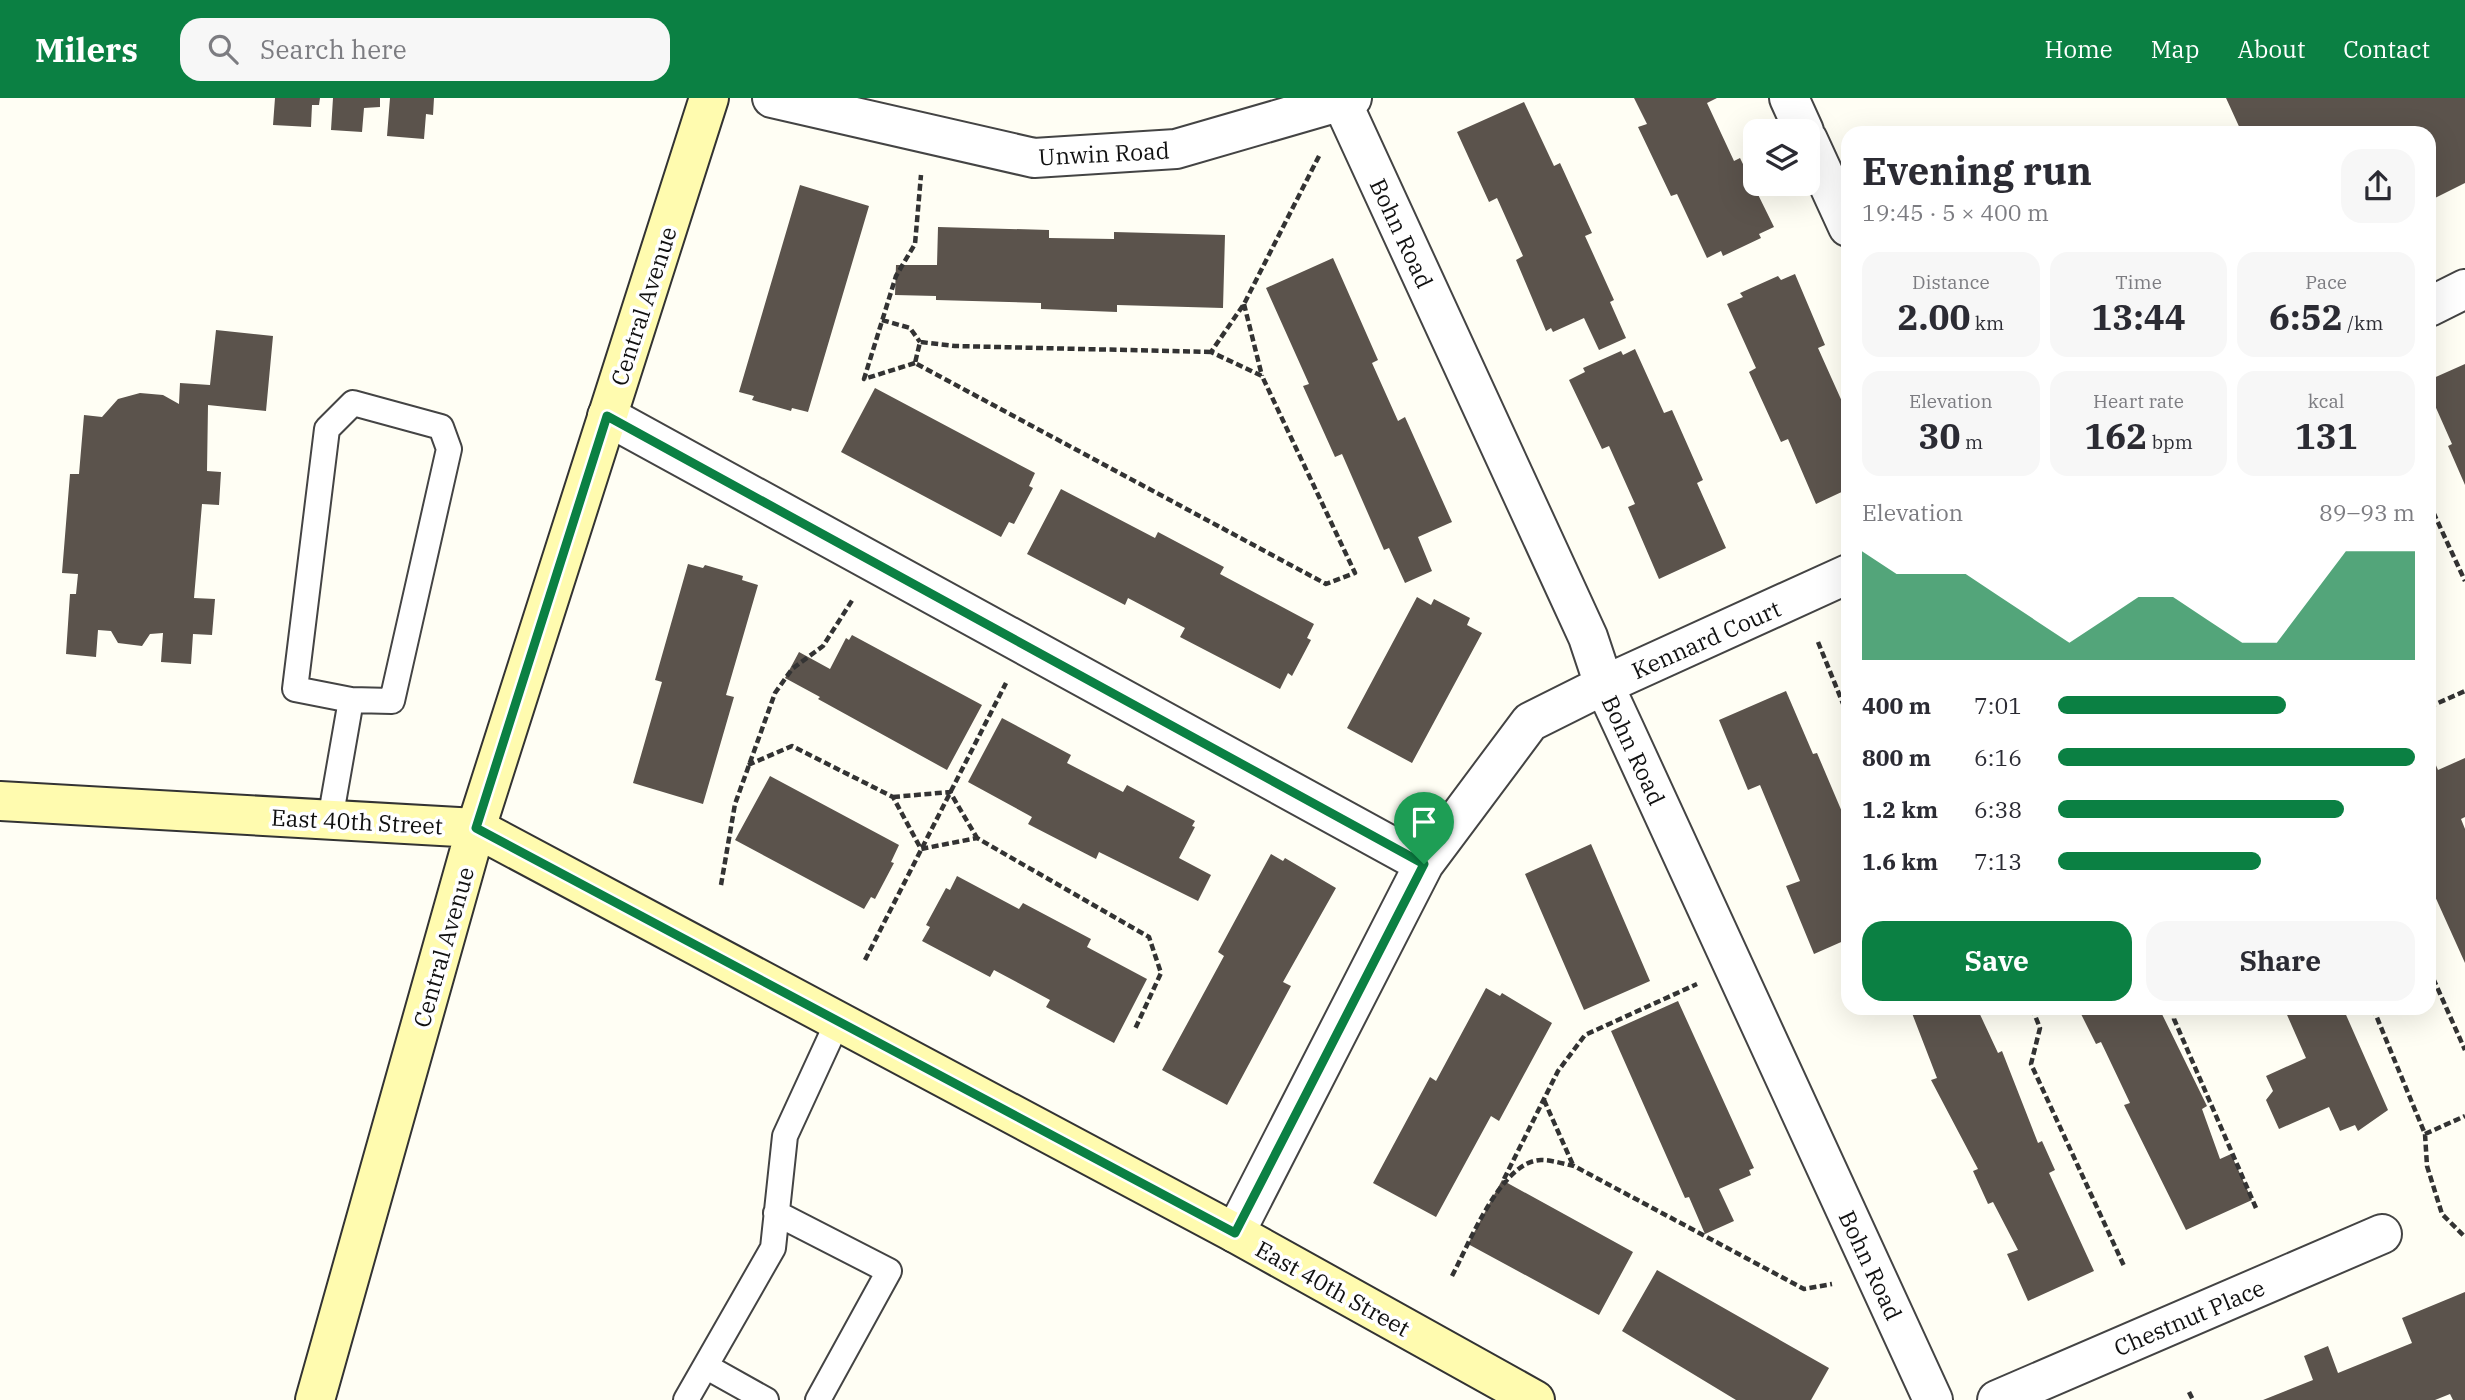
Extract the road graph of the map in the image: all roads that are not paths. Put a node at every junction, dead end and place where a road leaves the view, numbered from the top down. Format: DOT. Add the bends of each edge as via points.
graph roads {
  1 [pos="709,98"];
  2 [pos="772,98"];
  3 [pos="1789,98"];
  4 [pos="1345,100"];
  5 [pos="1799,119"];
  6 [pos="1820,165"];
  7 [pos="1841,212"];
  8 [pos="2465,289"];
  9 [pos="2436,304"];
  10 [pos="607,416"];
  11 [pos="1841,577"];
  12 [pos="1604,685"];
  13 [pos="351,700"];
  14 [pos="0,801"];
  15 [pos="330,820"];
  16 [pos="476,828"];
  17 [pos="1424,864"];
  18 [pos="838,1021"];
  19 [pos="776,1213"];
  20 [pos="1235,1233"];
  21 [pos="2382,1234"];
  22 [pos="706,1367"];
  23 [pos="316,1400"];
  24 [pos="686,1400"];
  25 [pos="766,1400"];
  26 [pos="818,1400"];
  27 [pos="1535,1400"];
  28 [pos="1933,1400"];
  29 [pos="1997,1400"];
  1 -- 10 [label="street, Central Avenue"];
  2 -- 4 [label="street, Unwin Road" via="1034,159 1177,149"];
  3 -- 5 [label="street"];
  4 -- 12 [label="street, Bohn Road" via="1588,637"];
  6 -- 7 [label="street"];
  8 -- 9 [label="street"];
  10 -- 16 [label="street, Central Avenue"];
  10 -- 17 [label="street"];
  11 -- 12 [label="street, Kennard Court"];
  12 -- 17 [label="street, Kennard Court" via="1530,722"];
  12 -- 28 [label="street, Bohn Road"];
  13 -- 13 [label="lane" via="295,689 327,429 353,403 441,428 449,449 391,701"];
  13 -- 15 [label="lane"];
  14 -- 15 [label="street, East 40th Street"];
  15 -- 16 [label="street, East 40th Street"];
  16 -- 18 [label="street, East 40th Street"];
  16 -- 23 [label="street, Central Avenue"];
  17 -- 20 [label="street, Kennard Court"];
  18 -- 19 [label="lane" via="785,1136"];
  18 -- 20 [label="street, East 40th Street"];
  19 -- 22 [label="lane" via="773,1248"];
  19 -- 26 [label="lane" via="889,1271"];
  20 -- 27 [label="street, East 40th Street"];
  21 -- 29 [label="street, Chestnut Place"];
  22 -- 24 [label="lane"];
  22 -- 25 [label="lane"];
}
